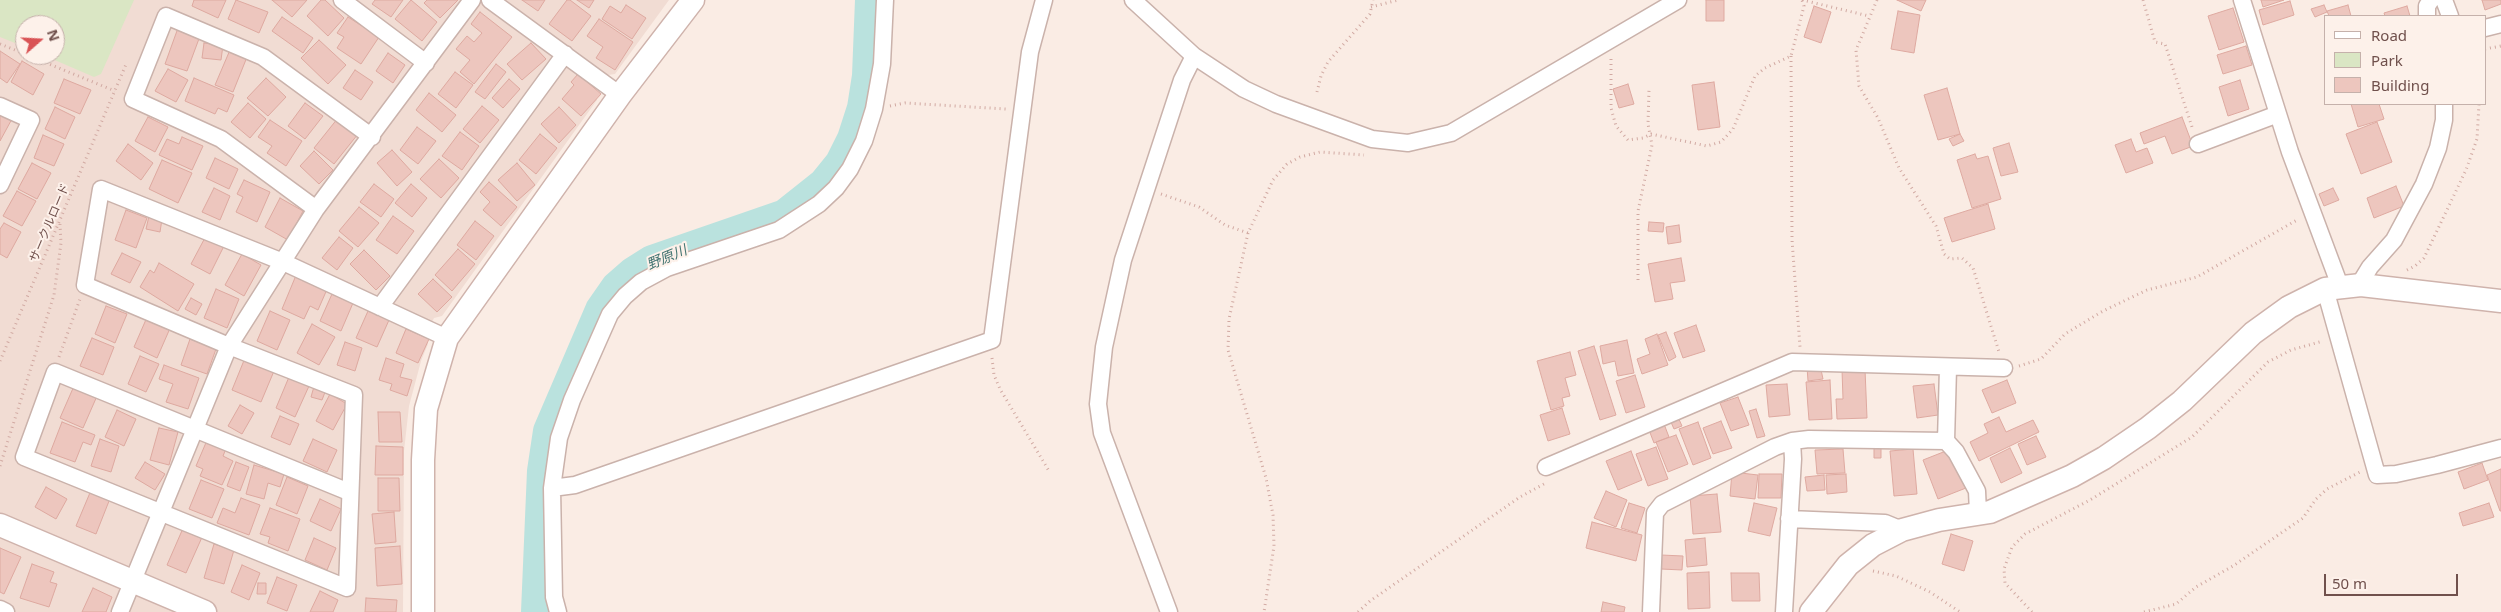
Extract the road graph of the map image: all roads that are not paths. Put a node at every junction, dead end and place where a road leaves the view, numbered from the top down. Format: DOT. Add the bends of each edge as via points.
graph roads {
  1 [pos="342,0"];
  2 [pos="472,0"];
  3 [pos="490,0"];
  4 [pos="693,0"];
  5 [pos="885,0"];
  6 [pos="1044,0"];
  7 [pos="1133,0"];
  8 [pos="1678,0"];
  9 [pos="2242,0"];
  10 [pos="2431,0"];
  11 [pos="2444,0"];
  12 [pos="2427,15"];
  13 [pos="2450,15"];
  14 [pos="2501,24"];
  15 [pos="2486,28"];
  16 [pos="565,54"];
  17 [pos="1194,56"];
  18 [pos="426,63"];
  19 [pos="620,95"];
  20 [pos="2444,105"];
  21 [pos="0,106"];
  22 [pos="2278,114"];
  23 [pos="372,137"];
  24 [pos="2198,144"];
  25 [pos="0,185"];
  26 [pos="316,209"];
  27 [pos="284,262"];
  28 [pos="2341,287"];
  29 [pos="2501,301"];
  30 [pos="380,307"];
  31 [pos="447,338"];
  32 [pos="229,346"];
  33 [pos="1948,368"];
  34 [pos="2004,368"];
  35 [pos="195,428"];
  36 [pos="1792,441"];
  37 [pos="1946,441"];
  38 [pos="2501,448"];
  39 [pos="1546,467"];
  40 [pos="552,488"];
  41 [pos="349,492"];
  42 [pos="160,513"];
  43 [pos="1978,513"];
  44 [pos="1789,519"];
  45 [pos="0,525"];
  46 [pos="1902,530"];
  47 [pos="132,582"];
  48 [pos="0,610"];
  49 [pos="6,612"];
  50 [pos="120,612"];
  51 [pos="205,612"];
  52 [pos="423,612"];
  53 [pos="558,612"];
  54 [pos="1169,612"];
  55 [pos="1651,612"];
  56 [pos="1784,612"];
  57 [pos="1811,612"];
  1 -- 18 [label="street"];
  2 -- 18 [label="street"];
  3 -- 16 [label="street"];
  4 -- 19 [label="street"];
  5 -- 40 [label="street" via="882,64 874,109 864,141 850,169 819,204 779,230 667,268 625,296 610,314 572,400 559,438"];
  6 -- 40 [label="street" via="1030,52 1021,110 992,340 575,485"];
  7 -- 17 [label="street"];
  8 -- 17 [label="street" via="1451,133 1408,143 1372,139 1276,104 1244,89"];
  9 -- 22 [label="street"];
  10 -- 12 [label="street"];
  11 -- 13 [label="street"];
  14 -- 15 [label="street"];
  16 -- 19 [label="street"];
  16 -- 30 [label="street"];
  17 -- 54 [label="street" via="1182,80 1122,260 1104,347 1098,404 1102,433"];
  18 -- 23 [label="street"];
  19 -- 31 [label="street"];
  20 -- 28 [label="street" via="2438,148 2424,184 2394,240 2370,267"];
  21 -- 25 [label="street" via="31,120"];
  22 -- 24 [label="street"];
  22 -- 28 [label="street"];
  23 -- 26 [label="street"];
  23 -- 26 [label="street" via="263,57 166,16 133,100 221,139"];
  26 -- 27 [label="street"];
  27 -- 30 [label="street"];
  27 -- 32 [label="street"];
  27 -- 32 [label="street" via="101,189 85,285"];
  28 -- 29 [label="street"];
  28 -- 38 [label="street" via="2339,338 2377,475 2396,474"];
  28 -- 43 [label="street" via="2289,307 2253,333 2182,401 2104,458 2072,476 1990,512"];
  30 -- 31 [label="street"];
  31 -- 52 [label="street" via="426,410"];
  32 -- 35 [label="street"];
  32 -- 41 [label="street" via="354,395"];
  33 -- 34 [label="street"];
  33 -- 37 [label="street"];
  33 -- 39 [label="street" via="1792,362"];
  35 -- 41 [label="street"];
  35 -- 42 [label="street"];
  35 -- 42 [label="street" via="55,372 24,457"];
  36 -- 37 [label="street"];
  36 -- 44 [label="street"];
  36 -- 55 [label="street" via="1662,504 1655,513"];
  37 -- 43 [label="street" via="1956,452 1977,490"];
  40 -- 53 [label="street" via="554,597"];
  41 -- 42 [label="street" via="347,588"];
  42 -- 47 [label="street"];
  43 -- 46 [label="street"];
  44 -- 46 [label="street" via="1885,523"];
  44 -- 56 [label="street"];
  45 -- 47 [label="street"];
  46 -- 57 [label="street" via="1872,545 1848,566"];
  47 -- 50 [label="street"];
  47 -- 51 [label="street"];
  48 -- 49 [label="street"];
}
